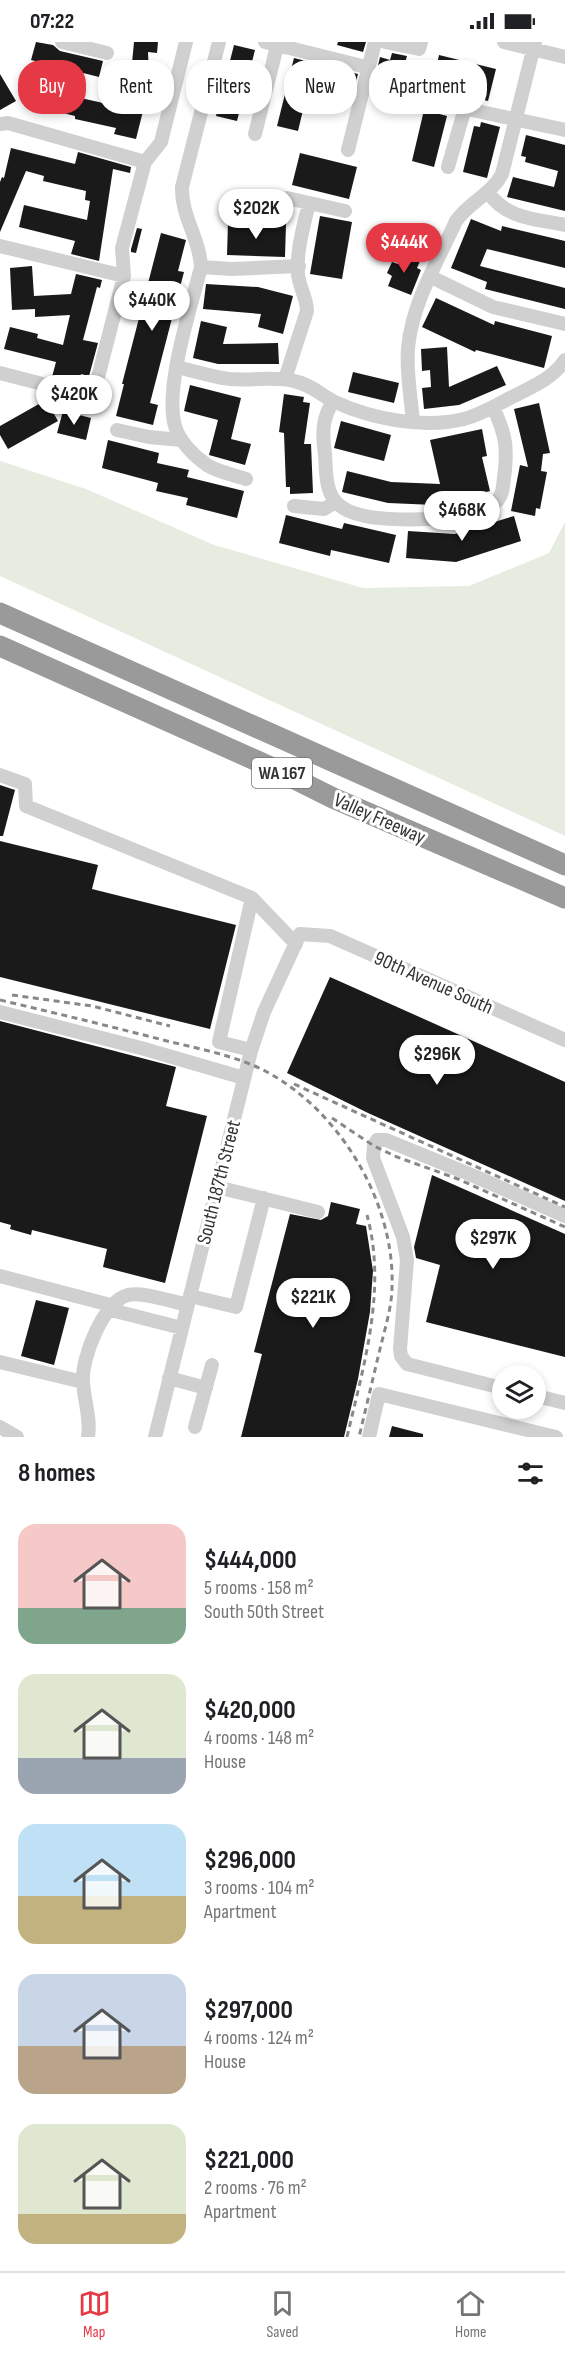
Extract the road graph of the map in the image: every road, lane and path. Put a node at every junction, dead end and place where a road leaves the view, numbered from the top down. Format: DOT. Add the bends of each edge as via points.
graph roads {
  1 [pos="186,42"];
  2 [pos="219,42"];
  3 [pos="375,42"];
  4 [pos="385,42"];
  5 [pos="421,42"];
  6 [pos="504,42"];
  7 [pos="70,43"];
  8 [pos="274,43"];
  9 [pos="535,46"];
  10 [pos="108,53"];
  11 [pos="565,57"];
  12 [pos="362,66"];
  13 [pos="487,112"];
  14 [pos="463,114"];
  15 [pos="517,118"];
  16 [pos="0,124"];
  17 [pos="565,130"];
  18 [pos="255,134"];
  19 [pos="348,150"];
  20 [pos="145,162"];
  21 [pos="448,167"];
  22 [pos="488,192"];
  23 [pos="287,198"];
  24 [pos="309,203"];
  25 [pos="345,211"];
  26 [pos="565,225"];
  27 [pos="0,246"];
  28 [pos="298,266"];
  29 [pos="201,267"];
  30 [pos="124,276"];
  31 [pos="431,277"];
  32 [pos="565,324"];
  33 [pos="563,362"];
  34 [pos="177,367"];
  35 [pos="0,373"];
  36 [pos="285,379"];
  37 [pos="333,401"];
  38 [pos="493,407"];
  39 [pos="414,422"];
  40 [pos="117,430"];
  41 [pos="181,440"];
  42 [pos="246,479"];
  43 [pos="336,502"];
  44 [pos="294,506"];
  45 [pos="0,603"];
  46 [pos="0,613"];
  47 [pos="0,624"];
  48 [pos="69,643"];
  49 [pos="0,646"];
  50 [pos="0,775"];
  51 [pos="565,865"];
  52 [pos="565,874"];
  53 [pos="252,898"];
  54 [pos="565,898"];
  55 [pos="298,939"];
  56 [pos="0,1012"];
  57 [pos="565,1040"];
  58 [pos="251,1050"];
  59 [pos="244,1078"];
  60 [pos="217,1187"];
  61 [pos="264,1198"];
  62 [pos="318,1212"];
  63 [pos="565,1216"];
  64 [pos="2,1277"];
  65 [pos="0,1292"];
  66 [pos="160,1299"];
  67 [pos="189,1300"];
  68 [pos="112,1308"];
  69 [pos="155,1321"];
  70 [pos="182,1328"];
  71 [pos="0,1362"];
  72 [pos="212,1365"];
  73 [pos="170,1378"];
  74 [pos="83,1382"];
  75 [pos="492,1386"];
  76 [pos="206,1388"];
  77 [pos="546,1398"];
  78 [pos="565,1403"];
  79 [pos="0,1426"];
  80 [pos="195,1427"];
  81 [pos="17,1437"];
  82 [pos="87,1437"];
  83 [pos="155,1437"];
  84 [pos="369,1437"];
  85 [pos="556,1437"];
  1 -- 20 [label="street" via="161,142"];
  2 -- 29 [label="street" via="182,188"];
  3 -- 19 [label="street"];
  4 -- 5 [label="street" via="419,49"];
  6 -- 9 [label="street"];
  7 -- 10 [label="street"];
  8 -- 12 [label="street"];
  8 -- 18 [label="street"];
  9 -- 11 [label="street"];
  9 -- 15 [label="street"];
  13 -- 15 [label="street"];
  14 -- 21 [label="street"];
  15 -- 17 [label="street"];
  15 -- 22 [label="street" via="502,174"];
  16 -- 20 [label="street"];
  20 -- 30 [label="street" via="122,248"];
  22 -- 26 [label="street" via="509,213"];
  22 -- 31 [label="street" via="466,207 456,221"];
  23 -- 24 [label="street"];
  24 -- 25 [label="street"];
  24 -- 28 [label="street"];
  27 -- 30 [label="street"];
  28 -- 29 [label="street"];
  28 -- 36 [label="street" via="307,311"];
  29 -- 34 [label="street"];
  30 -- 35 [label="street" via="93,397"];
  31 -- 32 [label="street" via="493,307"];
  31 -- 39 [label="street" via="413,319 408,349"];
  33 -- 38 [label="street" via="548,378"];
  34 -- 36 [label="street" via="230,379"];
  34 -- 41 [label="street" via="173,411"];
  36 -- 37 [label="street" via="309,386"];
  37 -- 39 [label="street"];
  37 -- 43 [label="street" via="322,432 328,489"];
  38 -- 39 [label="street" via="446,423"];
  38 -- 43 [label="street" via="503,429 507,453 503,488 497,502 489,508 464,517 389,518 364,516"];
  40 -- 41 [label="street"];
  41 -- 42 [label="street" via="208,466"];
  43 -- 44 [label="street" via="324,509"];
  45 -- 48 [label="highway"];
  46 -- 48 [label="highway, Valley Freeway / WA 167"];
  47 -- 52 [label="highway"];
  48 -- 51 [label="highway, Valley Freeway / WA 167"];
  49 -- 54 [label="highway, Valley Freeway / WA 167" via="333,798"];
  50 -- 53 [label="street" via="25,784 26,806"];
  53 -- 55 [label="street"];
  53 -- 58 [label="street" via="219,1042"];
  55 -- 57 [label="street, 90th Avenue South" via="330,936"];
  55 -- 58 [label="street, South 187th Street"];
  56 -- 59 [label="street"];
  58 -- 59 [label="street, South 187th Street"];
  59 -- 60 [label="street, South 187th Street"];
  60 -- 61 [label="street"];
  60 -- 67 [label="street, South 187th Street"];
  61 -- 62 [label="street"];
  61 -- 67 [label="street" via="236,1307"];
  63 -- 75 [label="street" via="386,1140 377,1140 374,1146 373,1158 403,1237 407,1260 400,1349 403,1360 407,1365"];
  64 -- 65 [label="street"];
  64 -- 68 [label="street"];
  66 -- 67 [label="street"];
  66 -- 68 [label="street" via="131,1294"];
  66 -- 69 [label="street"];
  67 -- 70 [label="street, South 187th Street"];
  68 -- 69 [label="street"];
  68 -- 74 [label="street" via="91,1341"];
  69 -- 70 [label="street"];
  70 -- 73 [label="street, South 187th Street"];
  71 -- 74 [label="street"];
  72 -- 76 [label="street"];
  73 -- 76 [label="street"];
  73 -- 83 [label="street, South 187th Street"];
  74 -- 82 [label="street" via="90,1419"];
  76 -- 80 [label="street"];
  77 -- 78 [label="street"];
  79 -- 81 [label="street"];
  84 -- 85 [label="street" via="379,1394"];
}
